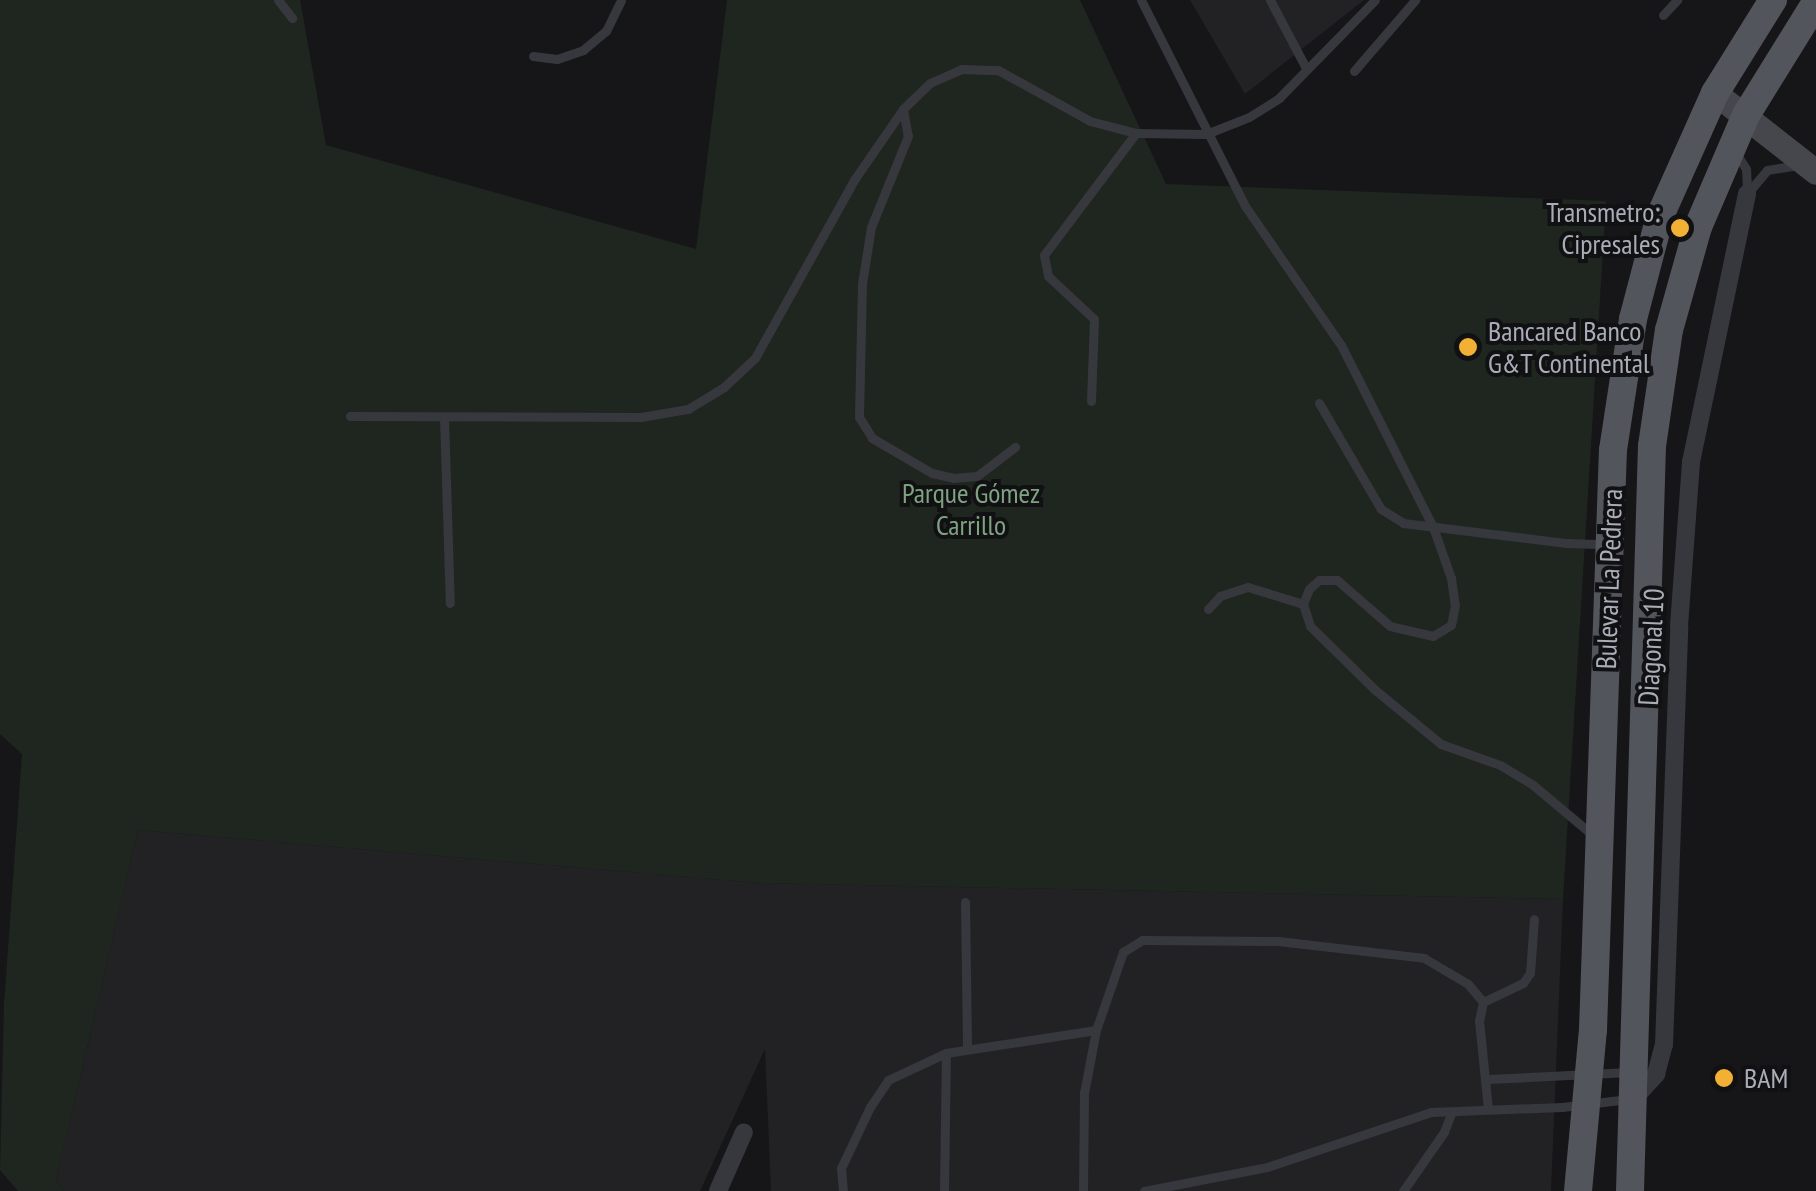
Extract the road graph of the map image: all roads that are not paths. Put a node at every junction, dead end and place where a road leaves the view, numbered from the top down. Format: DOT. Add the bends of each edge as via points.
graph roads {
  1 [pos="278,0"];
  2 [pos="621,0"];
  3 [pos="1141,0"];
  4 [pos="1270,0"];
  5 [pos="1374,0"];
  6 [pos="1415,0"];
  7 [pos="1677,0"];
  8 [pos="1773,0"];
  9 [pos="1816,2"];
  10 [pos="1663,15"];
  11 [pos="292,18"];
  12 [pos="533,56"];
  13 [pos="1306,68"];
  14 [pos="1354,71"];
  15 [pos="1715,93"];
  16 [pos="903,109"];
  17 [pos="1746,116"];
  18 [pos="1136,133"];
  19 [pos="1206,134"];
  20 [pos="1732,149"];
  21 [pos="1813,170"];
  22 [pos="1747,194"];
  23 [pos="1090,401"];
  24 [pos="1319,403"];
  25 [pos="350,416"];
  26 [pos="444,417"];
  27 [pos="1015,447"];
  28 [pos="1434,527"];
  29 [pos="1611,544"];
  30 [pos="450,602"];
  31 [pos="1303,604"];
  32 [pos="1208,609"];
  33 [pos="1600,842"];
  34 [pos="966,902"];
  35 [pos="1534,918"];
  36 [pos="1483,1002"];
  37 [pos="1096,1030"];
  38 [pos="967,1048"];
  39 [pos="946,1053"];
  40 [pos="1590,1074"];
  41 [pos="1488,1078"];
  42 [pos="1635,1085"];
  43 [pos="1589,1105"];
  44 [pos="1488,1109"];
  45 [pos="1452,1111"];
  46 [pos="744,1132"];
  47 [pos="718,1191"];
  48 [pos="843,1191"];
  49 [pos="944,1191"];
  50 [pos="1083,1191"];
  51 [pos="1144,1191"];
  52 [pos="1403,1191"];
  53 [pos="1578,1191"];
  54 [pos="1630,1191"];
  1 -- 11 [label="lane"];
  2 -- 12 [label="lane" via="606,30 583,50 557,59"];
  3 -- 19 [label="lane"];
  4 -- 13 [label="lane"];
  5 -- 13 [label="lane"];
  6 -- 14 [label="lane"];
  7 -- 10 [label="lane"];
  8 -- 15 [label="main road, Bulevar La Pedrera"];
  9 -- 17 [label="main road, Bulevar La Pedrera"];
  13 -- 19 [label="lane" via="1264,108"];
  15 -- 17 [label="street"];
  15 -- 29 [label="main road, Bulevar La Pedrera" via="1660,216 1632,319 1613,450"];
  16 -- 18 [label="lane" via="930,83 962,69 998,70 1090,120"];
  16 -- 26 [label="lane" via="854,180 756,358 724,387 688,409 641,417"];
  16 -- 27 [label="lane" via="908,136 870,227 859,417 872,438 953,478 977,476"];
  17 -- 20 [label="main road, Bulevar La Pedrera"];
  17 -- 21 [label="street"];
  18 -- 19 [label="lane"];
  18 -- 23 [label="lane" via="1044,255 1048,276 1094,318"];
  19 -- 28 [label="lane" via="1245,206 1341,345"];
  20 -- 22 [label="lane" via="1746,169"];
  20 -- 42 [label="main road, Bulevar La Pedrera" via="1698,227 1669,330 1652,446"];
  21 -- 22 [label="lane" via="1794,164 1768,170"];
  22 -- 42 [label="street, Diagonal 10" via="1690,462 1664,1046 1656,1074"];
  24 -- 28 [label="lane" via="1382,509 1403,522"];
  25 -- 26 [label="lane"];
  26 -- 30 [label="lane"];
  28 -- 29 [label="lane"];
  28 -- 31 [label="lane" via="1455,605 1451,625 1433,636 1390,626 1337,580 1319,580"];
  29 -- 33 [label="main road, Bulevar La Pedrera"];
  31 -- 32 [label="lane" via="1248,587 1233,589"];
  31 -- 33 [label="lane" via="1310,626 1441,744 1500,764"];
  33 -- 40 [label="main road, Bulevar La Pedrera"];
  34 -- 38 [label="lane"];
  35 -- 36 [label="lane" via="1530,973"];
  36 -- 37 [label="lane" via="1424,958 1278,941 1142,940 1123,952"];
  36 -- 41 [label="lane" via="1482,1068"];
  37 -- 38 [label="lane"];
  37 -- 50 [label="lane" via="1084,1093"];
  38 -- 39 [label="lane"];
  39 -- 48 [label="lane" via="888,1080 841,1168"];
  39 -- 49 [label="lane"];
  40 -- 41 [label="lane"];
  40 -- 42 [label="lane"];
  40 -- 43 [label="main road, Bulevar La Pedrera"];
  41 -- 44 [label="lane"];
  42 -- 43 [label="lane"];
  42 -- 54 [label="main road, Bulevar La Pedrera"];
  43 -- 44 [label="lane"];
  43 -- 53 [label="main road, Bulevar La Pedrera"];
  44 -- 45 [label="lane"];
  45 -- 51 [label="lane" via="1431,1112 1267,1167"];
  45 -- 52 [label="lane"];
  46 -- 47 [label="street"];
}
